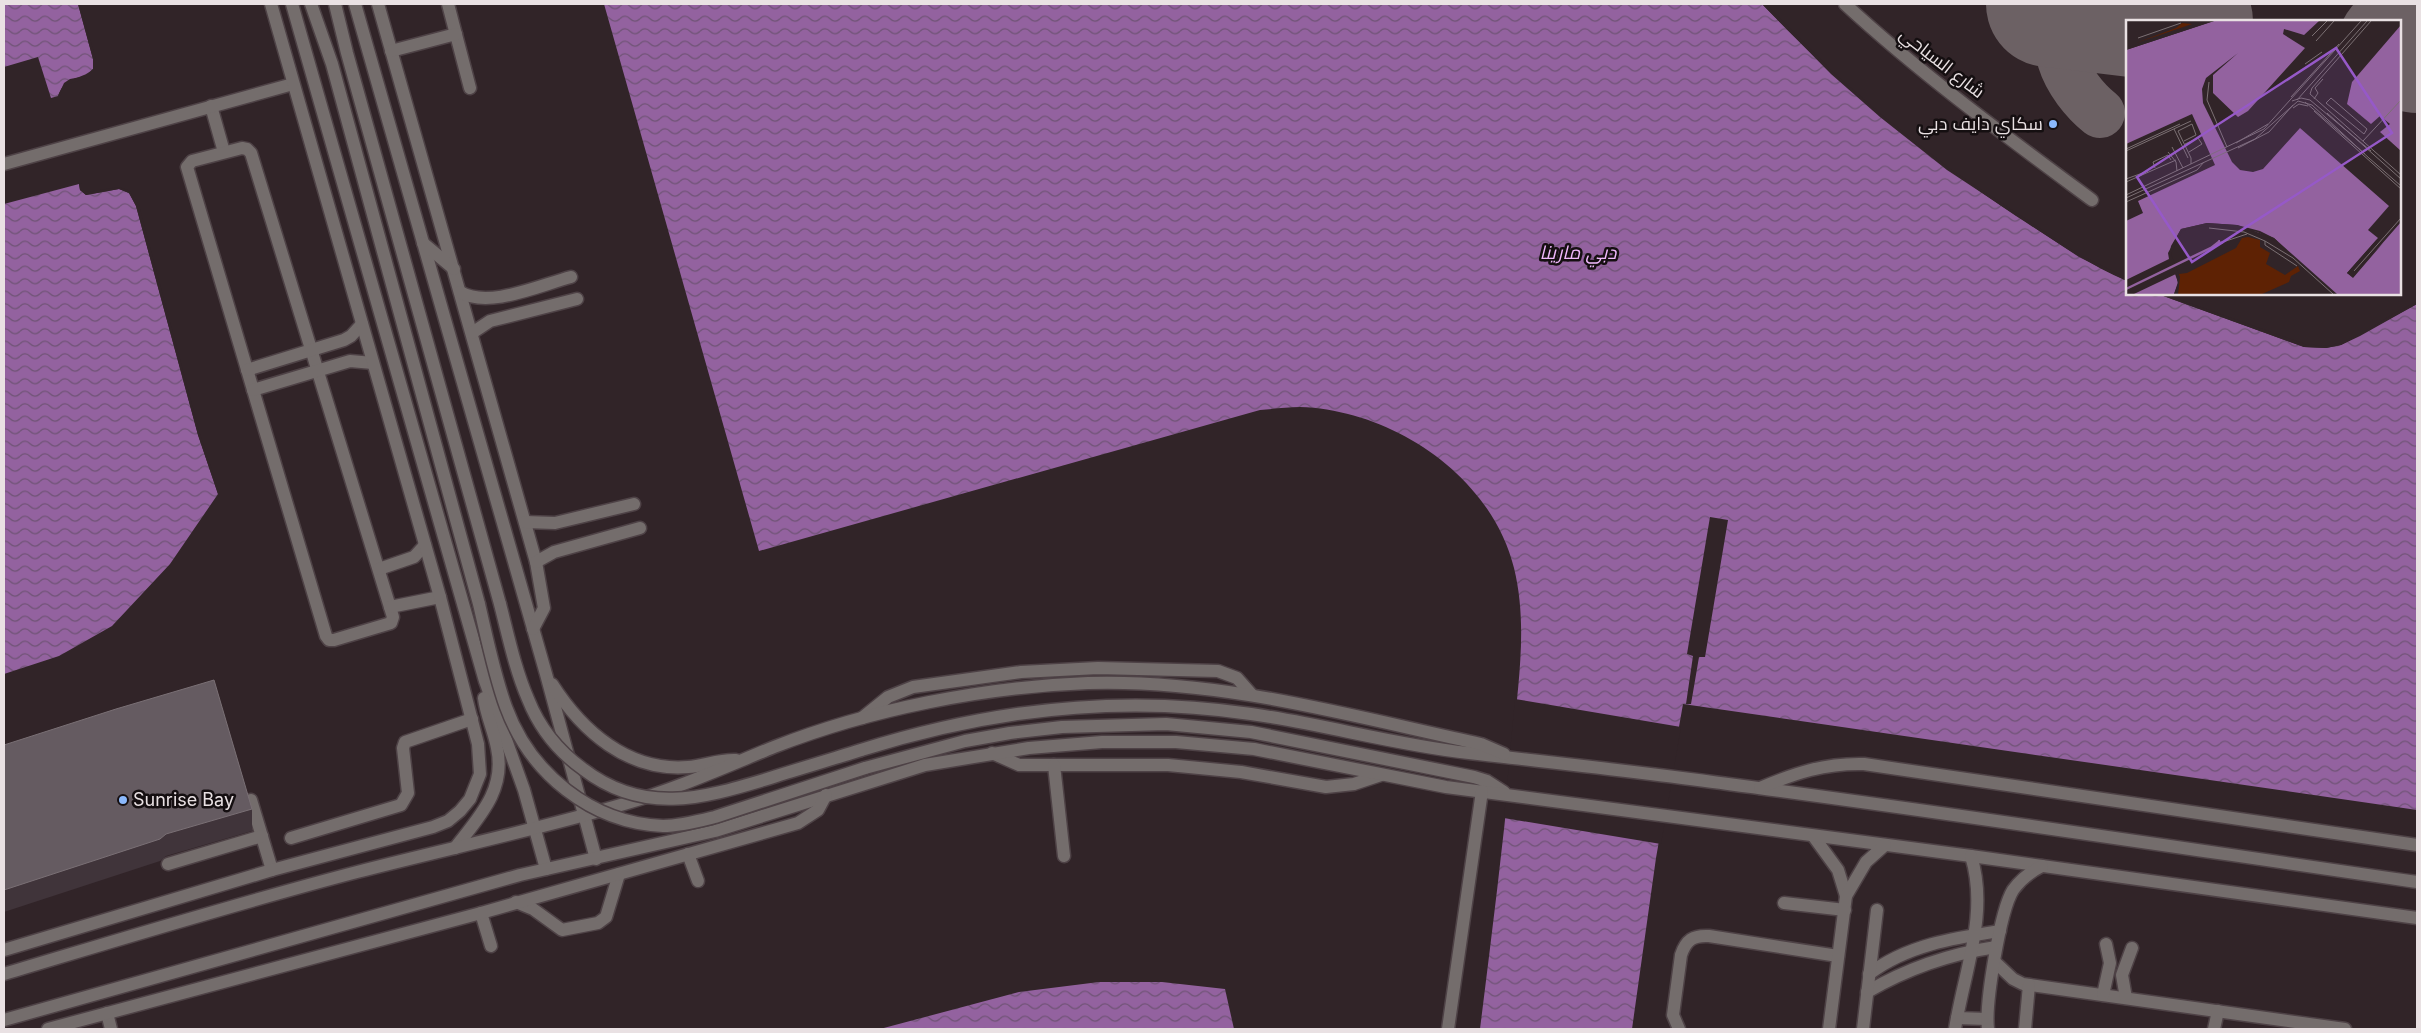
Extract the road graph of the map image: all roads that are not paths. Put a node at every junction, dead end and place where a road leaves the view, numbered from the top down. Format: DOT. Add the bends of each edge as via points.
graph roads {
  1 [pos="271,4"];
  2 [pos="292,4"];
  3 [pos="311,4"];
  4 [pos="335,4"];
  5 [pos="355,4"];
  6 [pos="378,4"];
  7 [pos="448,4"];
  8 [pos="1845,4"];
  9 [pos="456,34"];
  10 [pos="391,51"];
  11 [pos="293,84"];
  12 [pos="470,88"];
  13 [pos="211,106"];
  14 [pos="224,152"];
  15 [pos="4,164"];
  16 [pos="2092,200"];
  17 [pos="423,243"];
  18 [pos="454,269"];
  19 [pos="571,277"];
  20 [pos="460,292"];
  21 [pos="577,299"];
  22 [pos="362,324"];
  23 [pos="472,333"];
  24 [pos="311,350"];
  25 [pos="373,363"];
  26 [pos="247,370"];
  27 [pos="318,371"];
  28 [pos="253,390"];
  29 [pos="387,412"];
  30 [pos="414,435"];
  31 [pos="634,504"];
  32 [pos="525,522"];
  33 [pos="640,528"];
  34 [pos="425,546"];
  35 [pos="536,562"];
  36 [pos="379,569"];
  37 [pos="440,597"];
  38 [pos="390,607"];
  39 [pos="533,629"];
  40 [pos="546,674"];
  41 [pos="485,681"];
  42 [pos="1252,695"];
  43 [pos="472,719"];
  44 [pos="858,720"];
  45 [pos="992,753"];
  46 [pos="1508,756"];
  47 [pos="744,761"];
  48 [pos="1054,765"];
  49 [pos="1381,775"];
  50 [pos="1760,788"];
  51 [pos="1482,791"];
  52 [pos="1506,794"];
  53 [pos="826,795"];
  54 [pos="251,800"];
  55 [pos="584,814"];
  56 [pos="534,827"];
  57 [pos="262,836"];
  58 [pos="1814,837"];
  59 [pos="291,838"];
  60 [pos="1885,845"];
  61 [pos="2417,845"];
  62 [pos="455,848"];
  63 [pos="688,854"];
  64 [pos="1064,856"];
  65 [pos="1971,856"];
  66 [pos="596,859"];
  67 [pos="168,864"];
  68 [pos="2042,866"];
  69 [pos="546,869"];
  70 [pos="272,870"];
  71 [pos="618,874"];
  72 [pos="698,881"];
  73 [pos="2417,882"];
  74 [pos="1846,896"];
  75 [pos="516,902"];
  76 [pos="1784,903"];
  77 [pos="1844,910"];
  78 [pos="1877,910"];
  79 [pos="481,913"];
  80 [pos="2417,918"];
  81 [pos="2000,931"];
  82 [pos="1973,935"];
  83 [pos="2106,944"];
  84 [pos="491,946"];
  85 [pos="1996,947"];
  86 [pos="2132,948"];
  87 [pos="4,950"];
  88 [pos="1970,951"];
  89 [pos="1838,956"];
  90 [pos="1995,962"];
  91 [pos="4,974"];
  92 [pos="1869,974"];
  93 [pos="2029,985"];
  94 [pos="1867,992"];
  95 [pos="2103,995"];
  96 [pos="2126,998"];
  97 [pos="2218,1012"];
  98 [pos="107,1014"];
  99 [pos="4,1020"];
  100 [pos="1956,1024"];
  101 [pos="1988,1024"];
  102 [pos="2295,1025"];
  103 [pos="48,1029"];
  104 [pos="111,1029"];
  105 [pos="1448,1029"];
  106 [pos="1679,1029"];
  107 [pos="1829,1029"];
  108 [pos="1863,1029"];
  109 [pos="2025,1029"];
  110 [pos="2214,1029"];
  111 [pos="2345,1029"];
  1 -- 11 [label="street"];
  2 -- 30 [label="street"];
  3 -- 52 [label="street, bridge" via="332,64 506,707 529,753 549,776 578,798 620,819 664,826 691,823 865,768 965,741 1062,727 1166,724 1292,739 1474,777 1488,781"];
  4 -- 46 [label="street, bridge" via="521,680 545,730 562,752 593,777 621,791 654,799 708,796 924,731 1054,708 1154,705 1254,714 1428,748"];
  5 -- 17 [label="street"];
  6 -- 10 [label="street"];
  7 -- 9 [label="street"];
  8 -- 16 [label="street, شارع السياحي" via="1904,56"];
  9 -- 10 [label="street"];
  9 -- 12 [label="street"];
  10 -- 18 [label="street"];
  11 -- 13 [label="street"];
  11 -- 22 [label="street"];
  13 -- 14 [label="street"];
  13 -- 15 [label="street"];
  14 -- 24 [label="street" via="245,148 251,153"];
  14 -- 26 [label="street" via="192,161 187,167"];
  17 -- 18 [label="street"];
  17 -- 39 [label="street"];
  18 -- 20 [label="street"];
  19 -- 20 [label="street" via="490,298 475,298"];
  20 -- 23 [label="street"];
  21 -- 23 [label="street" via="490,321"];
  22 -- 24 [label="street" via="344,340"];
  22 -- 25 [label="street"];
  23 -- 32 [label="street"];
  24 -- 26 [label="street"];
  24 -- 27 [label="street"];
  25 -- 27 [label="street" via="350,361"];
  25 -- 29 [label="street"];
  26 -- 28 [label="street"];
  27 -- 28 [label="street"];
  27 -- 36 [label="street"];
  28 -- 38 [label="street" via="327,638 334,640 391,623 394,619"];
  29 -- 30 [label="street"];
  29 -- 34 [label="street"];
  30 -- 41 [label="street"];
  31 -- 32 [label="street" via="555,523"];
  32 -- 35 [label="street"];
  33 -- 35 [label="street" via="554,552"];
  34 -- 36 [label="street" via="414,557"];
  34 -- 37 [label="street"];
  35 -- 39 [label="street" via="544,608"];
  36 -- 38 [label="street"];
  37 -- 38 [label="street"];
  37 -- 43 [label="street"];
  39 -- 40 [label="street"];
  40 -- 47 [label="street" via="574,716 592,733 630,757 668,767"];
  40 -- 55 [label="street"];
  41 -- 56 [label="street"];
  41 -- 62 [label="street" via="484,702 497,748 498,777 490,802"];
  42 -- 44 [label="street" via="1121,683 1044,685 943,700"];
  42 -- 44 [label="street" via="1237,678 1218,671 1098,668 1021,672 913,687 888,697"];
  42 -- 46 [label="street" via="1481,744"];
  43 -- 59 [label="street" via="404,742 408,793 402,805"];
  43 -- 70 [label="street" via="480,774 470,799 448,821"];
  44 -- 47 [label="street" via="774,747"];
  45 -- 48 [label="street" via="1019,765"];
  45 -- 49 [label="street" via="1102,742 1176,742 1254,749"];
  45 -- 53 [label="street" via="925,765"];
  46 -- 50 [label="street"];
  47 -- 55 [label="street" via="647,797"];
  48 -- 49 [label="street" via="1178,765 1326,787 1354,784"];
  48 -- 64 [label="street"];
  49 -- 51 [label="street"];
  50 -- 61 [label="street" via="1805,770 1864,764"];
  50 -- 73 [label="street"];
  51 -- 52 [label="street"];
  51 -- 105 [label="street"];
  52 -- 58 [label="street"];
  53 -- 63 [label="street" via="818,810 805,820"];
  53 -- 66 [label="street" via="716,831"];
  54 -- 57 [label="street"];
  55 -- 56 [label="street"];
  55 -- 66 [label="street"];
  56 -- 62 [label="street"];
  56 -- 69 [label="street"];
  57 -- 67 [label="street"];
  57 -- 70 [label="street"];
  58 -- 60 [label="street"];
  58 -- 74 [label="street" via="1838,870"];
  60 -- 65 [label="street"];
  60 -- 74 [label="street" via="1866,862"];
  62 -- 91 [label="street" via="270,895"];
  63 -- 71 [label="street"];
  63 -- 72 [label="street"];
  65 -- 68 [label="street"];
  65 -- 82 [label="street" via="1979,894"];
  66 -- 69 [label="street"];
  68 -- 80 [label="street"];
  68 -- 81 [label="street" via="2020,881 2012,892"];
  69 -- 99 [label="street"];
  70 -- 87 [label="street"];
  71 -- 75 [label="street"];
  71 -- 75 [label="street" via="609,912 598,923 562,930 533,909"];
  74 -- 77 [label="street"];
  75 -- 79 [label="street"];
  76 -- 77 [label="street"];
  77 -- 89 [label="street"];
  78 -- 92 [label="street"];
  79 -- 84 [label="street"];
  79 -- 98 [label="street"];
  81 -- 82 [label="street"];
  81 -- 85 [label="street"];
  82 -- 88 [label="street"];
  82 -- 92 [label="street" via="1902,954"];
  83 -- 95 [label="street" via="2110,963"];
  85 -- 88 [label="street"];
  85 -- 90 [label="street"];
  86 -- 96 [label="street" via="2122,976"];
  88 -- 94 [label="street" via="1904,971"];
  88 -- 100 [label="street"];
  89 -- 106 [label="street" via="1709,936 1690,939 1681,955 1674,1015"];
  89 -- 107 [label="street"];
  90 -- 93 [label="street" via="2013,979"];
  90 -- 101 [label="street"];
  92 -- 94 [label="street"];
  93 -- 95 [label="street"];
  93 -- 109 [label="street"];
  94 -- 108 [label="street"];
  95 -- 96 [label="street"];
  96 -- 97 [label="street"];
  97 -- 102 [label="street"];
  97 -- 110 [label="street"];
  98 -- 103 [label="street"];
  98 -- 104 [label="street"];
  100 -- 101 [label="street"];
  102 -- 111 [label="street"];
}
